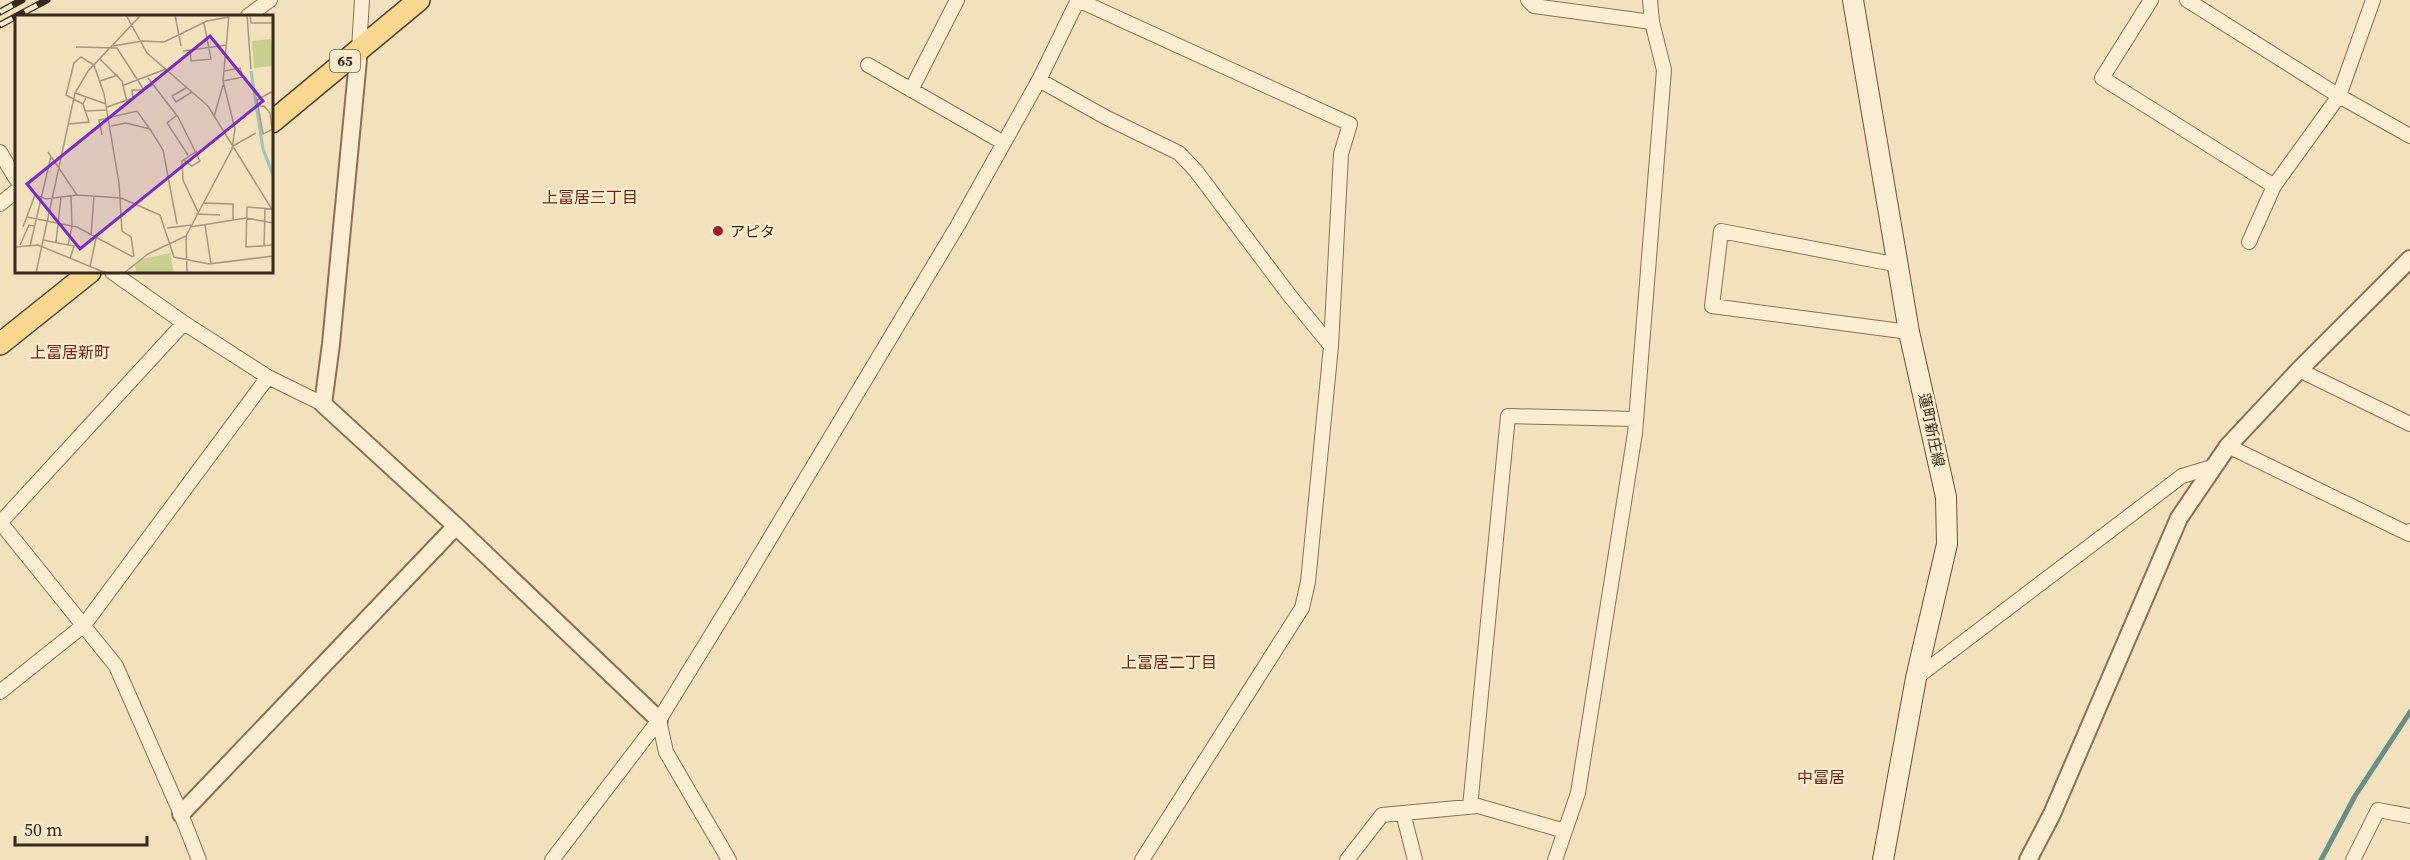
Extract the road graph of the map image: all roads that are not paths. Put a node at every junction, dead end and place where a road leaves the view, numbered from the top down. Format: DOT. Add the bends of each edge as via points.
graph roads {
  1 [pos="270,0"];
  2 [pos="362,0"];
  3 [pos="419,0"];
  4 [pos="957,0"];
  5 [pos="1078,0"];
  6 [pos="1650,0"];
  7 [pos="1853,0"];
  8 [pos="2151,0"];
  9 [pos="2187,0"];
  10 [pos="2373,0"];
  11 [pos="1533,2"];
  12 [pos="249,15"];
  13 [pos="1652,22"];
  14 [pos="359,49"];
  15 [pos="868,65"];
  16 [pos="1039,80"];
  17 [pos="911,90"];
  18 [pos="2339,96"];
  19 [pos="273,121"];
  20 [pos="2410,136"];
  21 [pos="1004,143"];
  22 [pos="0,152"];
  23 [pos="15,177"];
  24 [pos="2274,186"];
  25 [pos="15,192"];
  26 [pos="0,204"];
  27 [pos="2249,242"];
  28 [pos="2410,259"];
  29 [pos="1899,265"];
  30 [pos="89,273"];
  31 [pos="113,273"];
  32 [pos="184,323"];
  33 [pos="1910,332"];
  34 [pos="0,344"];
  35 [pos="1331,346"];
  36 [pos="2299,370"];
  37 [pos="268,377"];
  38 [pos="323,404"];
  39 [pos="1636,419"];
  40 [pos="2410,424"];
  41 [pos="2228,446"];
  42 [pos="2212,467"];
  43 [pos="0,523"];
  44 [pos="456,526"];
  45 [pos="2410,531"];
  46 [pos="84,625"];
  47 [pos="1916,678"];
  48 [pos="0,692"];
  49 [pos="659,720"];
  50 [pos="1470,807"];
  51 [pos="1403,813"];
  52 [pos="181,814"];
  53 [pos="2410,816"];
  54 [pos="1565,831"];
  55 [pos="199,860"];
  56 [pos="552,860"];
  57 [pos="729,860"];
  58 [pos="1142,860"];
  59 [pos="1347,860"];
  60 [pos="1415,860"];
  61 [pos="1555,860"];
  62 [pos="1883,860"];
  63 [pos="2028,860"];
  64 [pos="2353,860"];
  1 -- 12 [label="street"];
  2 -- 14 [label="street"];
  3 -- 14 [label="main road, 65"];
  4 -- 17 [label="street"];
  5 -- 16 [label="street"];
  5 -- 35 [label="street" via="1350,124 1341,154"];
  6 -- 13 [label="street"];
  7 -- 29 [label="main road, 蓮町新庄線"];
  8 -- 24 [label="street" via="2102,78"];
  9 -- 18 [label="street"];
  10 -- 18 [label="street"];
  11 -- 13 [label="street"];
  13 -- 39 [label="street" via="1664,70"];
  14 -- 19 [label="main road, 65"];
  14 -- 38 [label="street"];
  15 -- 17 [label="street"];
  16 -- 21 [label="street"];
  16 -- 35 [label="street" via="1179,153"];
  17 -- 21 [label="street"];
  18 -- 20 [label="street"];
  18 -- 24 [label="street"];
  21 -- 49 [label="street"];
  22 -- 23 [label="street"];
  24 -- 27 [label="street"];
  25 -- 26 [label="street"];
  28 -- 36 [label="street"];
  29 -- 33 [label="main road, 蓮町新庄線"];
  29 -- 33 [label="street" via="1720,231 1712,306"];
  30 -- 34 [label="main road"];
  31 -- 32 [label="street"];
  32 -- 37 [label="street"];
  32 -- 43 [label="street"];
  33 -- 47 [label="main road, 蓮町新庄線" via="1946,497 1947,544"];
  35 -- 58 [label="street" via="1308,582 1302,608"];
  36 -- 40 [label="street"];
  36 -- 41 [label="street"];
  37 -- 38 [label="street"];
  37 -- 46 [label="street"];
  38 -- 44 [label="street"];
  39 -- 50 [label="street" via="1508,416"];
  39 -- 54 [label="street" via="1578,793"];
  41 -- 42 [label="street"];
  41 -- 45 [label="street" via="2409,534"];
  42 -- 47 [label="street" via="2182,476"];
  42 -- 63 [label="street" via="2179,518 2052,814"];
  43 -- 46 [label="street"];
  44 -- 49 [label="street"];
  44 -- 52 [label="street"];
  46 -- 48 [label="street"];
  46 -- 52 [label="street" via="116,666"];
  47 -- 62 [label="main road, 蓮町新庄線"];
  49 -- 56 [label="street"];
  49 -- 57 [label="street" via="666,752"];
  50 -- 51 [label="street"];
  50 -- 54 [label="street"];
  51 -- 59 [label="street" via="1382,815"];
  51 -- 60 [label="street"];
  52 -- 55 [label="street"];
  53 -- 64 [label="street" via="2378,810"];
  54 -- 61 [label="street"];
}
